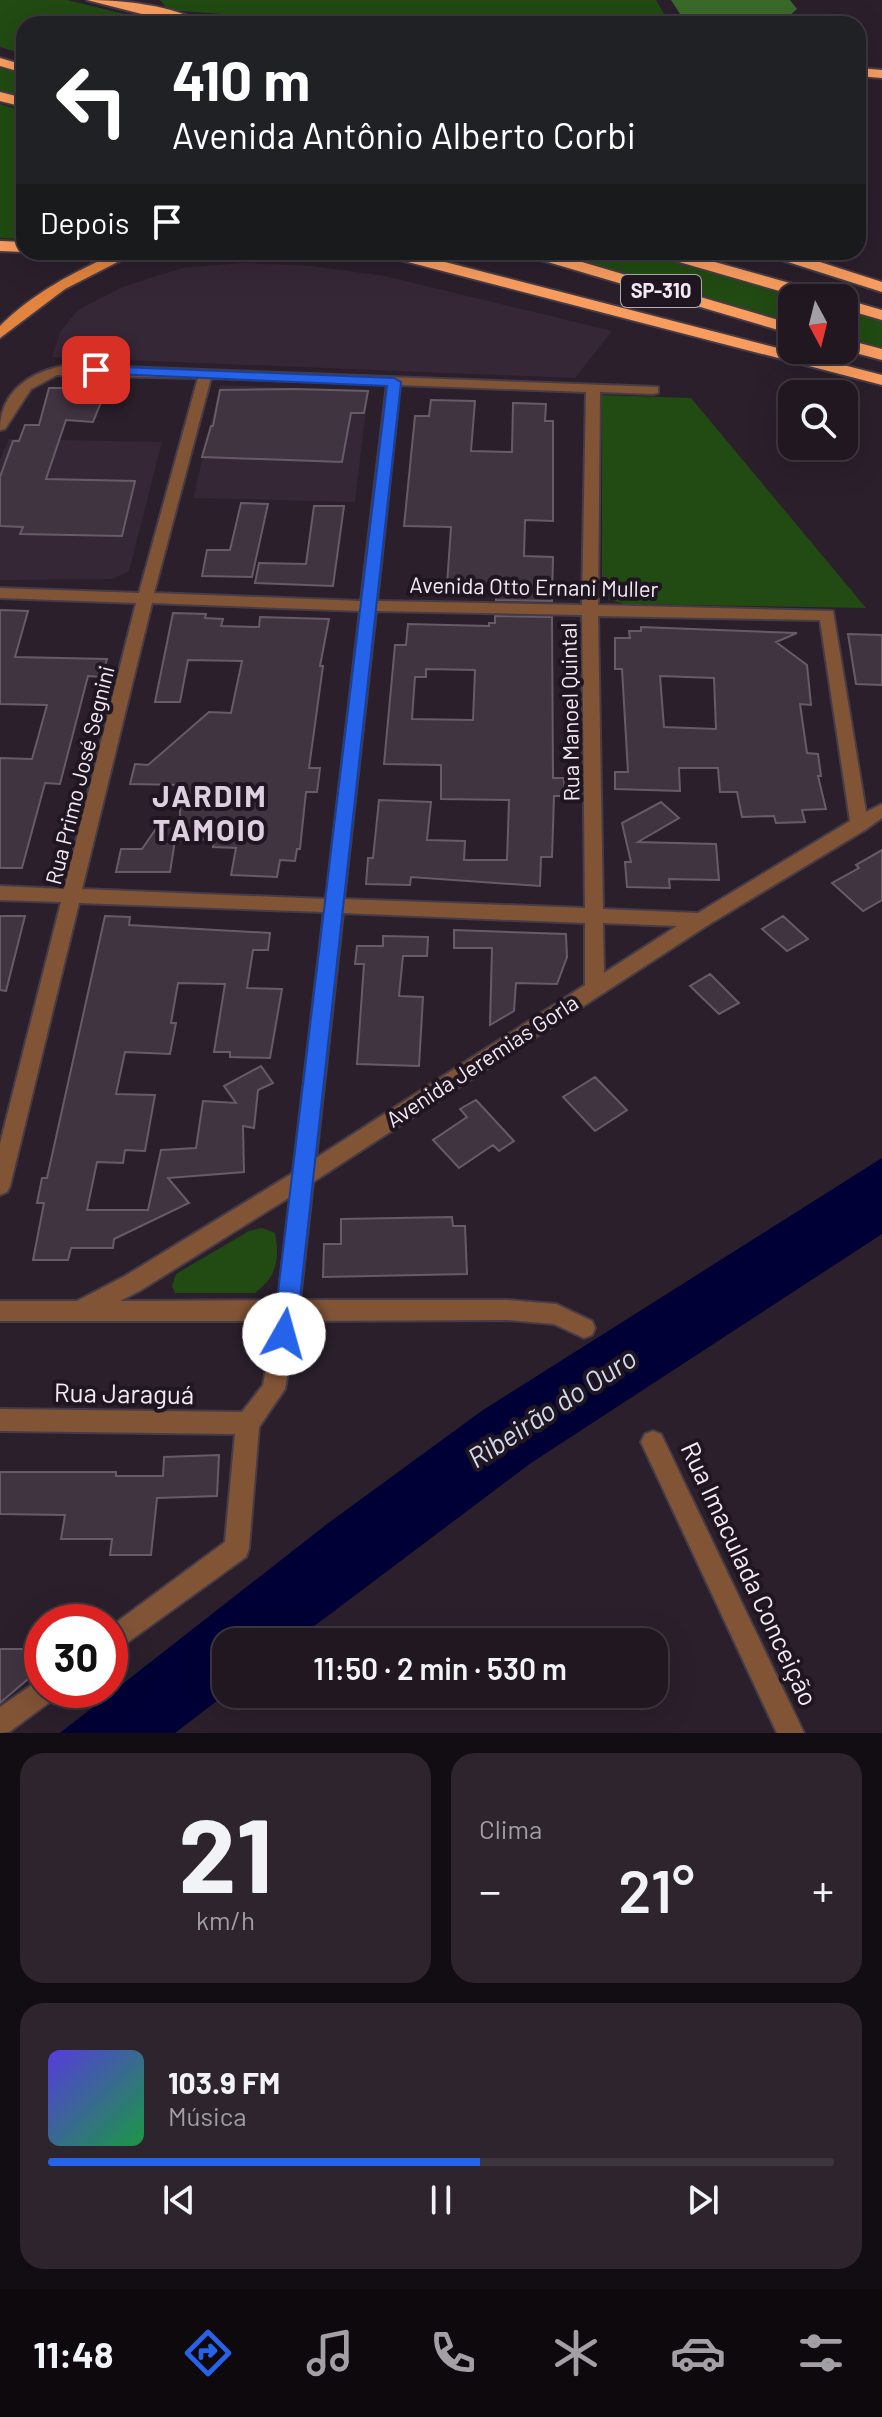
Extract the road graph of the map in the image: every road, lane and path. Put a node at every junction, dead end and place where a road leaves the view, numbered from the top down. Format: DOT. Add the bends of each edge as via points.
graph roads {
  1 [pos="94,0"];
  2 [pos="154,6"];
  3 [pos="172,16"];
  4 [pos="113,260"];
  5 [pos="418,260"];
  6 [pos="557,260"];
  7 [pos="689,260"];
  8 [pos="797,260"];
  9 [pos="778,285"];
  10 [pos="882,287"];
  11 [pos="858,308"];
  12 [pos="882,315"];
  13 [pos="778,325"];
  14 [pos="0,334"];
  15 [pos="858,348"];
  16 [pos="882,355"];
  17 [pos="205,375"];
  18 [pos="882,380"];
  19 [pos="394,382"];
  20 [pos="593,388"];
  21 [pos="653,390"];
  22 [pos="0,426"];
  23 [pos="0,593"];
  24 [pos="145,599"];
  25 [pos="367,606"];
  26 [pos="590,611"];
  27 [pos="882,810"];
  28 [pos="859,825"];
  29 [pos="0,893"];
  30 [pos="73,896"];
  31 [pos="333,906"];
  32 [pos="595,914"];
  33 [pos="701,920"];
  34 [pos="595,988"];
  35 [pos="301,1179"];
  36 [pos="0,1186"];
  37 [pos="81,1310"];
  38 [pos="288,1310"];
  39 [pos="0,1311"];
  40 [pos="584,1328"];
  41 [pos="0,1420"];
  42 [pos="248,1423"];
  43 [pos="653,1442"];
  44 [pos="128,1629"];
  45 [pos="24,1705"];
  46 [pos="0,1723"];
  47 [pos="791,1733"];
  1 -- 2 [label="highway"];
  2 -- 3 [label="highway"];
  4 -- 14 [label="main road" via="59,285"];
  5 -- 18 [label="highway"];
  6 -- 13 [label="highway, SP-310"];
  7 -- 9 [label="highway, SP-310"];
  8 -- 10 [label="highway"];
  11 -- 12 [label="highway"];
  15 -- 16 [label="highway"];
  17 -- 19 [label="street"];
  17 -- 22 [label="street" via="49,371 16,395"];
  17 -- 24 [label="street, Rua Primo José Segnini"];
  19 -- 20 [label="street"];
  19 -- 25 [label="street"];
  20 -- 21 [label="street"];
  20 -- 26 [label="street, Rua Manoel Quintal"];
  23 -- 24 [label="street, Avenida Otto Ernani Muller"];
  24 -- 25 [label="street, Avenida Otto Ernani Muller"];
  24 -- 30 [label="street, Rua Primo José Segnini"];
  25 -- 26 [label="street, Avenida Otto Ernani Muller"];
  25 -- 31 [label="street"];
  26 -- 28 [label="street, Avenida Otto Ernani Muller" via="827,615"];
  26 -- 32 [label="street, Rua Manoel Quintal"];
  27 -- 28 [label="street, Avenida Jeremias Gorla"];
  28 -- 33 [label="street, Avenida Jeremias Gorla"];
  29 -- 30 [label="street"];
  30 -- 31 [label="street"];
  30 -- 36 [label="street, Rua Primo José Segnini"];
  31 -- 32 [label="street"];
  31 -- 35 [label="street"];
  32 -- 33 [label="street"];
  32 -- 34 [label="street, Rua Manoel Quintal"];
  33 -- 34 [label="street, Avenida Jeremias Gorla"];
  34 -- 35 [label="street, Avenida Jeremias Gorla"];
  35 -- 37 [label="street, Avenida Jeremias Gorla"];
  35 -- 38 [label="street"];
  37 -- 38 [label="street"];
  37 -- 39 [label="street"];
  38 -- 40 [label="street" via="507,1310 556,1314"];
  38 -- 42 [label="street" via="274,1389"];
  41 -- 42 [label="street, Rua Jaraguá"];
  42 -- 44 [label="street" via="237,1548"];
  43 -- 47 [label="street, Rua Imaculada Conceição"];
  45 -- 46 [label="street"];
}
